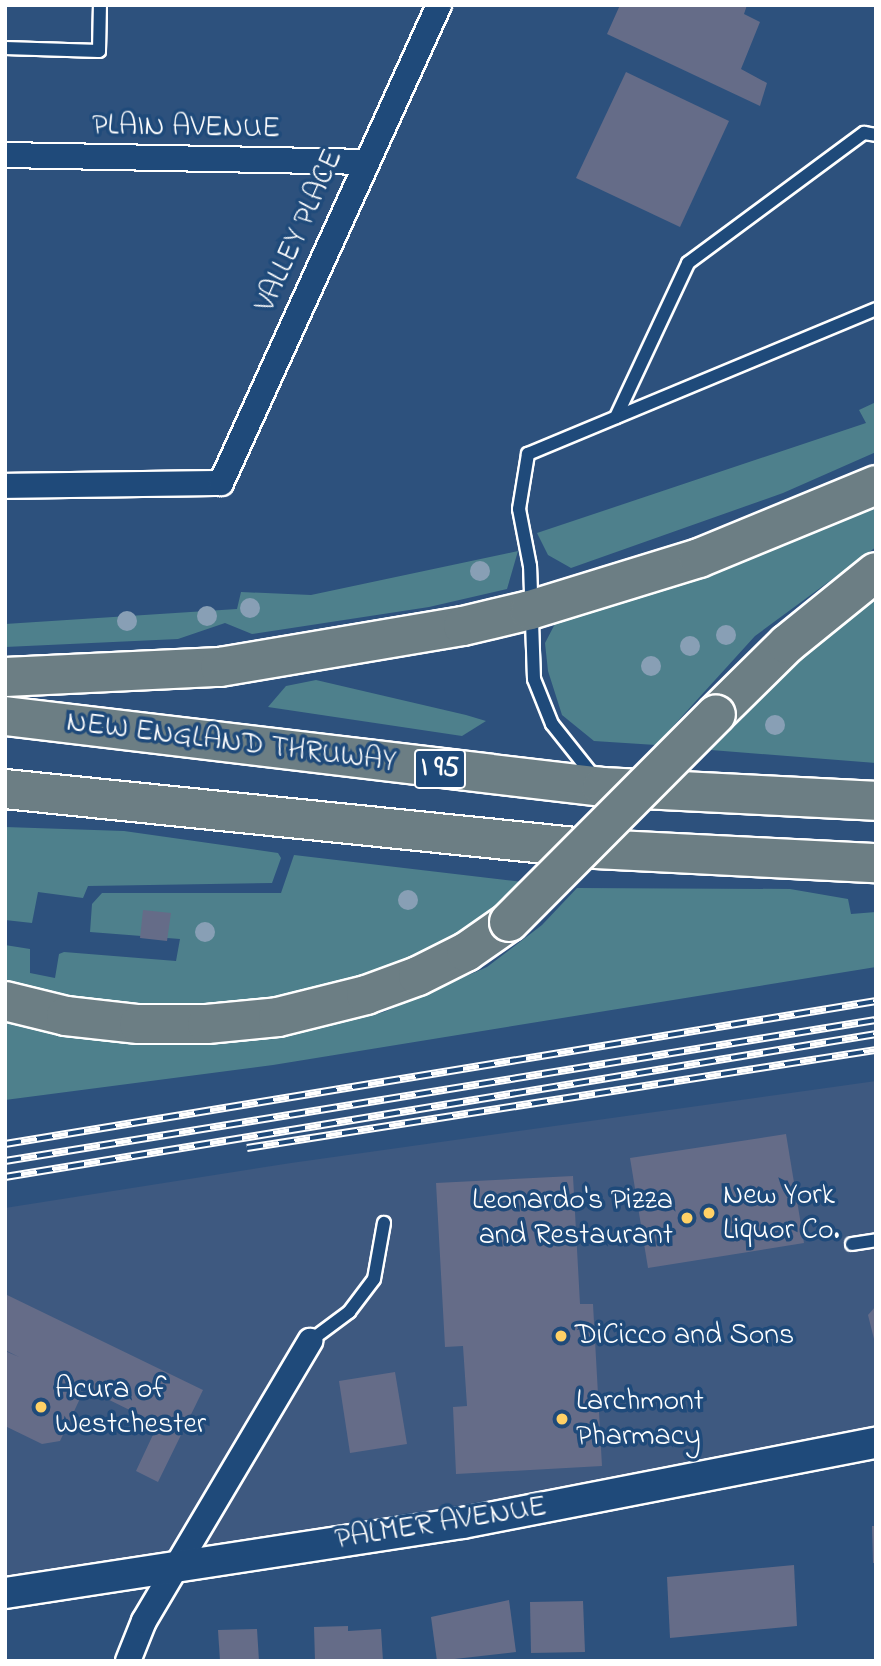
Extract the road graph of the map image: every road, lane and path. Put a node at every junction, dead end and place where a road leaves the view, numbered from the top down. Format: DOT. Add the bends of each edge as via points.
graph roads {
  1 [pos="100,5"];
  2 [pos="439,5"];
  3 [pos="5,48"];
  4 [pos="876,135"];
  5 [pos="5,155"];
  6 [pos="364,162"];
  7 [pos="876,309"];
  8 [pos="616,417"];
  9 [pos="876,485"];
  10 [pos="5,486"];
  11 [pos="876,572"];
  12 [pos="530,610"];
  13 [pos="5,677"];
  14 [pos="5,716"];
  15 [pos="601,787"];
  16 [pos="5,789"];
  17 [pos="876,801"];
  18 [pos="876,863"];
  19 [pos="5,1001"];
  20 [pos="384,1223"];
  21 [pos="876,1240"];
  22 [pos="852,1244"];
  23 [pos="310,1341"];
  24 [pos="876,1443"];
  25 [pos="178,1565"];
  26 [pos="5,1593"];
  27 [pos="128,1661"];
  1 -- 3 [label="lane" via="99,51"];
  2 -- 6 [label="street, VALLEY PLACE"];
  4 -- 8 [label="lane" via="864,133 688,263"];
  5 -- 6 [label="street, PLAIN AVENUE"];
  6 -- 10 [label="street, VALLEY PLACE" via="221,483"];
  7 -- 8 [label="lane"];
  8 -- 12 [label="lane" via="528,454 519,509 530,566"];
  9 -- 12 [label="highway" via="699,558"];
  11 -- 19 [label="highway, bridge" via="787,644 509,922 466,952 393,986 278,1017 139,1024 66,1016"];
  12 -- 13 [label="highway" via="402,639 220,667"];
  12 -- 15 [label="lane" via="530,650 540,702"];
  14 -- 15 [label="highway, NEW ENGLAND THRUWAY / I 95"];
  15 -- 17 [label="highway, NEW ENGLAND THRUWAY / I 95"];
  16 -- 18 [label="highway, I 95" via="595,849"];
  20 -- 23 [label="lane" via="374,1279 349,1312"];
  21 -- 22 [label="lane"];
  23 -- 25 [label="street"];
  24 -- 25 [label="street, PALMER AVENUE" via="463,1523"];
  25 -- 26 [label="street, PALMER AVENUE"];
  25 -- 27 [label="street" via="144,1621"];
}
